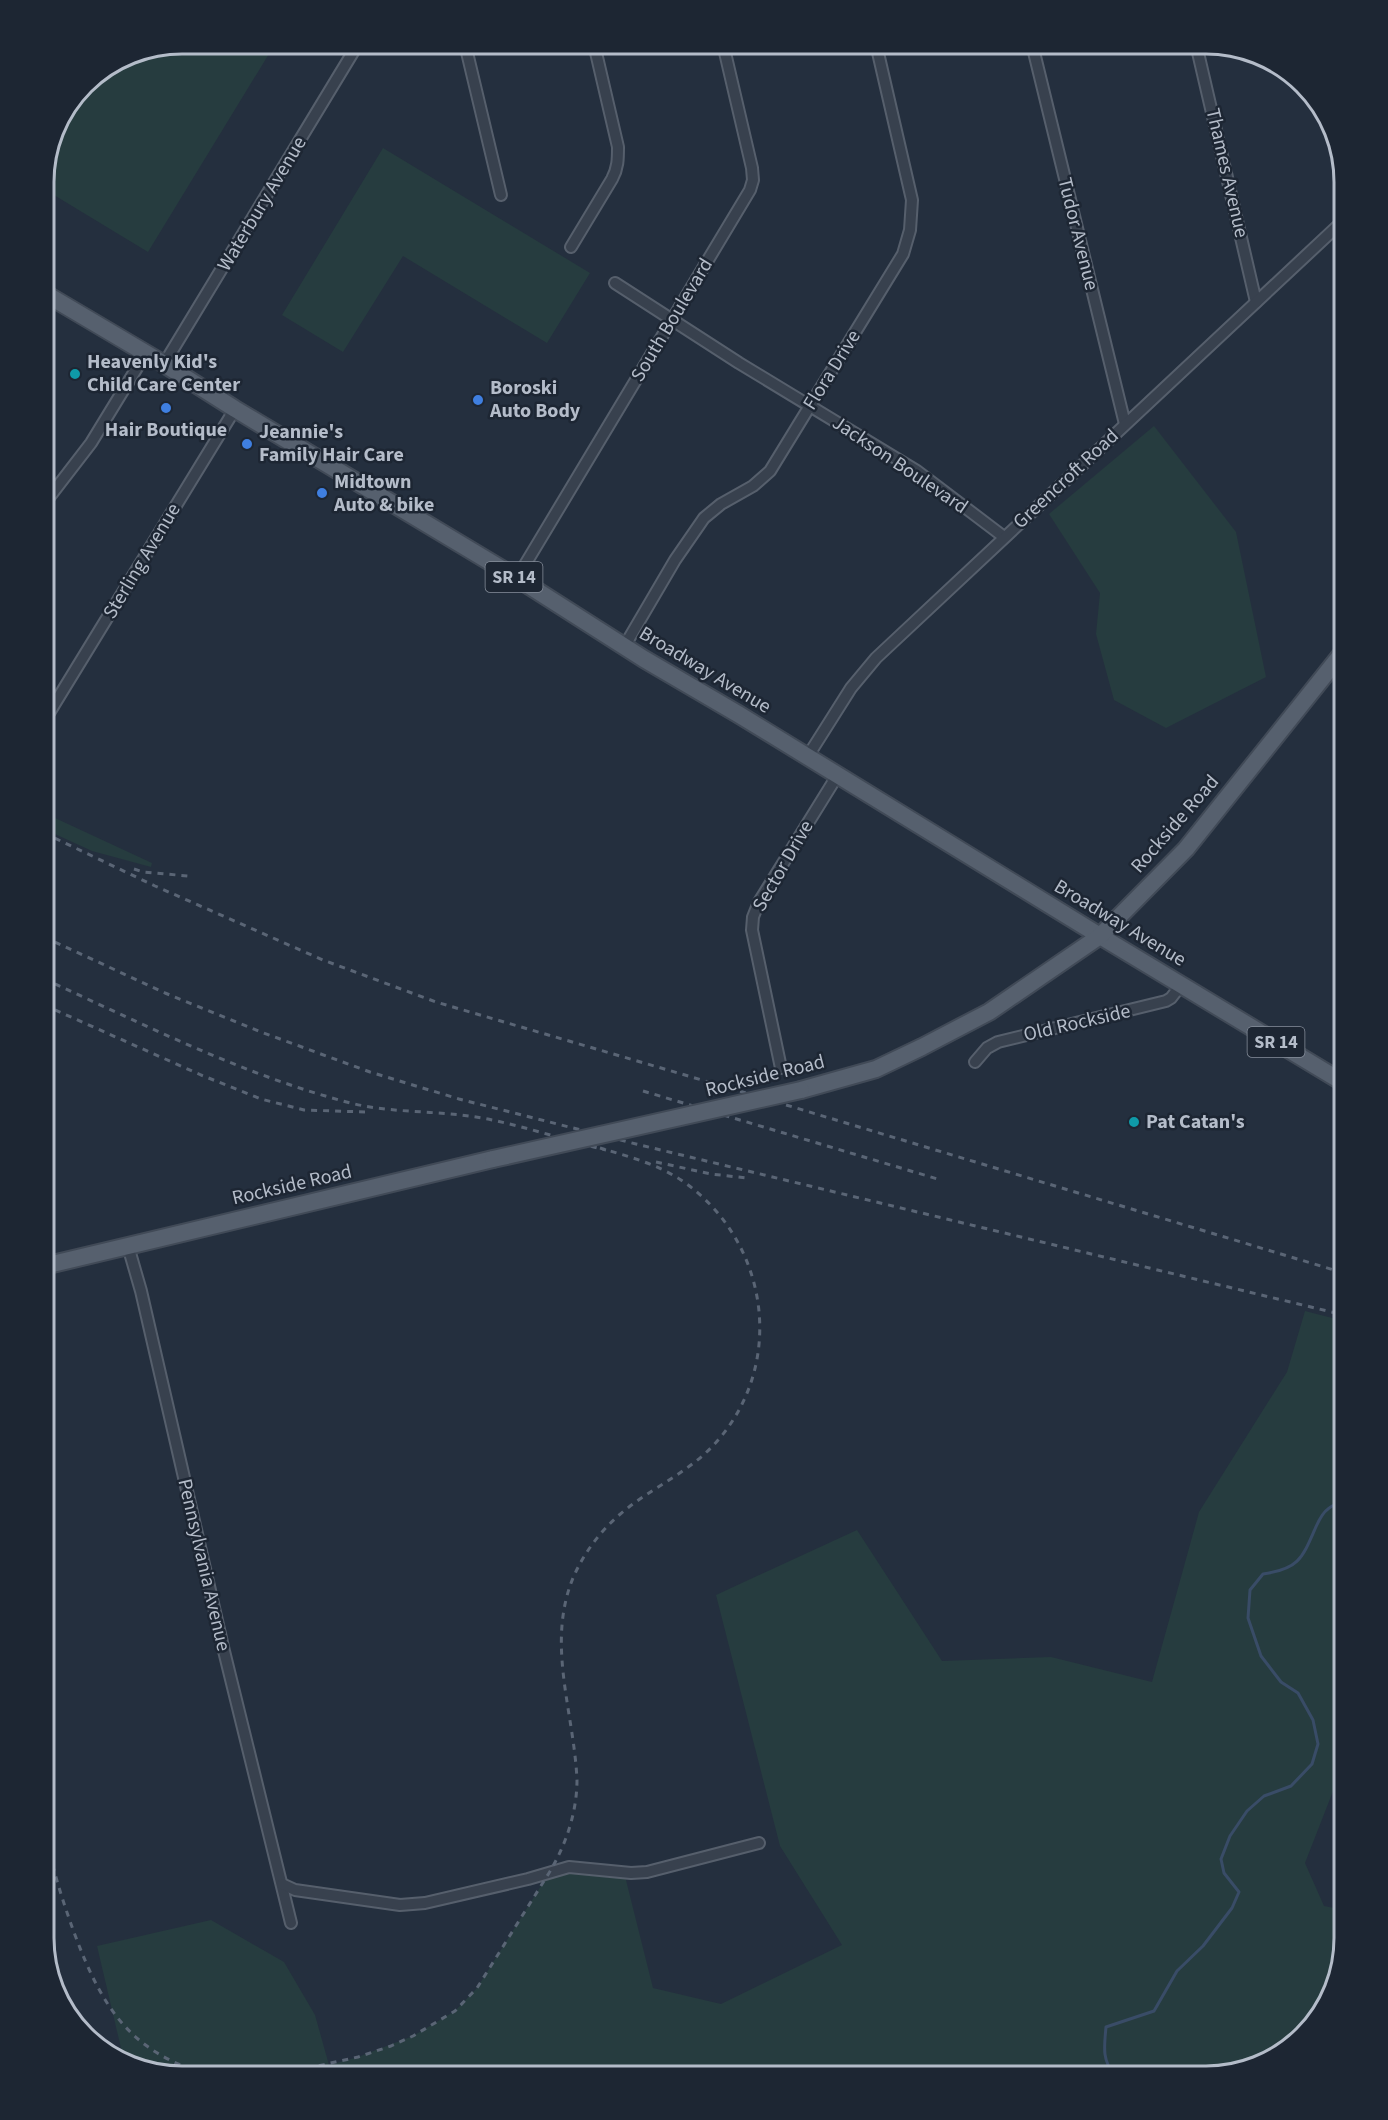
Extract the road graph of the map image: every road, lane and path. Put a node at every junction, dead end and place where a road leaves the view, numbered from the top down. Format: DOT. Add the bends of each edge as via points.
graph roads {
  1 [pos="352,54"];
  2 [pos="467,54"];
  3 [pos="596,54"];
  4 [pos="725,54"];
  5 [pos="878,54"];
  6 [pos="1034,54"];
  7 [pos="1198,54"];
  8 [pos="501,195"];
  9 [pos="1334,229"];
  10 [pos="571,247"];
  11 [pos="615,283"];
  12 [pos="54,300"];
  13 [pos="1257,302"];
  14 [pos="672,320"];
  15 [pos="146,353"];
  16 [pos="165,364"];
  17 [pos="810,406"];
  18 [pos="235,409"];
  19 [pos="1125,424"];
  20 [pos="54,491"];
  21 [pos="1004,537"];
  22 [pos="517,578"];
  23 [pos="624,647"];
  24 [pos="1334,664"];
  25 [pos="54,705"];
  26 [pos="808,756"];
  27 [pos="837,776"];
  28 [pos="1100,936"];
  29 [pos="1181,985"];
  30 [pos="975,1062"];
  31 [pos="781,1068"];
  32 [pos="1334,1077"];
  33 [pos="128,1246"];
  34 [pos="54,1264"];
  35 [pos="759,1843"];
  36 [pos="282,1884"];
  37 [pos="291,1923"];
  1 -- 16 [label="street, Waterbury Avenue"];
  2 -- 8 [label="street"];
  3 -- 10 [label="street" via="618,147 617,170"];
  4 -- 14 [label="street, South Boulevard" via="753,180 744,202"];
  5 -- 17 [label="street, Flora Drive" via="911,193 910,230 903,254"];
  6 -- 19 [label="street, Tudor Avenue"];
  7 -- 13 [label="street, Thames Avenue"];
  9 -- 13 [label="street, Greencroft Road"];
  11 -- 14 [label="street, Jackson Boulevard"];
  12 -- 15 [label="main road, Broadway Avenue / SR 14"];
  13 -- 19 [label="street, Greencroft Road"];
  14 -- 17 [label="street, Jackson Boulevard"];
  14 -- 22 [label="street, South Boulevard"];
  15 -- 16 [label="main road, Broadway Avenue / SR 14"];
  15 -- 20 [label="street" via="91,443"];
  16 -- 18 [label="main road, Broadway Avenue / SR 14"];
  17 -- 21 [label="street, Jackson Boulevard" via="917,471"];
  17 -- 23 [label="street, Flora Drive" via="762,480 704,518"];
  18 -- 22 [label="main road, Broadway Avenue / SR 14"];
  18 -- 25 [label="street, Sterling Avenue"];
  19 -- 21 [label="street, Greencroft Road"];
  21 -- 26 [label="street, Greencroft Road" via="876,658 850,688"];
  22 -- 23 [label="main road, Broadway Avenue / SR 14"];
  23 -- 26 [label="main road, Broadway Avenue / SR 14"];
  24 -- 28 [label="main road, Rockside Road" via="1186,849"];
  26 -- 27 [label="main road, Broadway Avenue / SR 14"];
  27 -- 28 [label="main road, Broadway Avenue / SR 14"];
  27 -- 31 [label="street, Sector Drive" via="753,917 752,930"];
  28 -- 29 [label="main road, Broadway Avenue / SR 14"];
  28 -- 33 [label="main road, Rockside Road, bridge" via="989,1012 876,1069 801,1090"];
  29 -- 30 [label="street, Old Rockside" via="1166,1001 998,1042"];
  29 -- 32 [label="main road, Broadway Avenue / SR 14"];
  33 -- 34 [label="main road, Rockside Road"];
  33 -- 36 [label="street, Pennsylvania Avenue"];
  35 -- 36 [label="street" via="647,1872 569,1867 425,1903 400,1905 295,1890"];
  36 -- 37 [label="street, Pennsylvania Avenue"];
}
